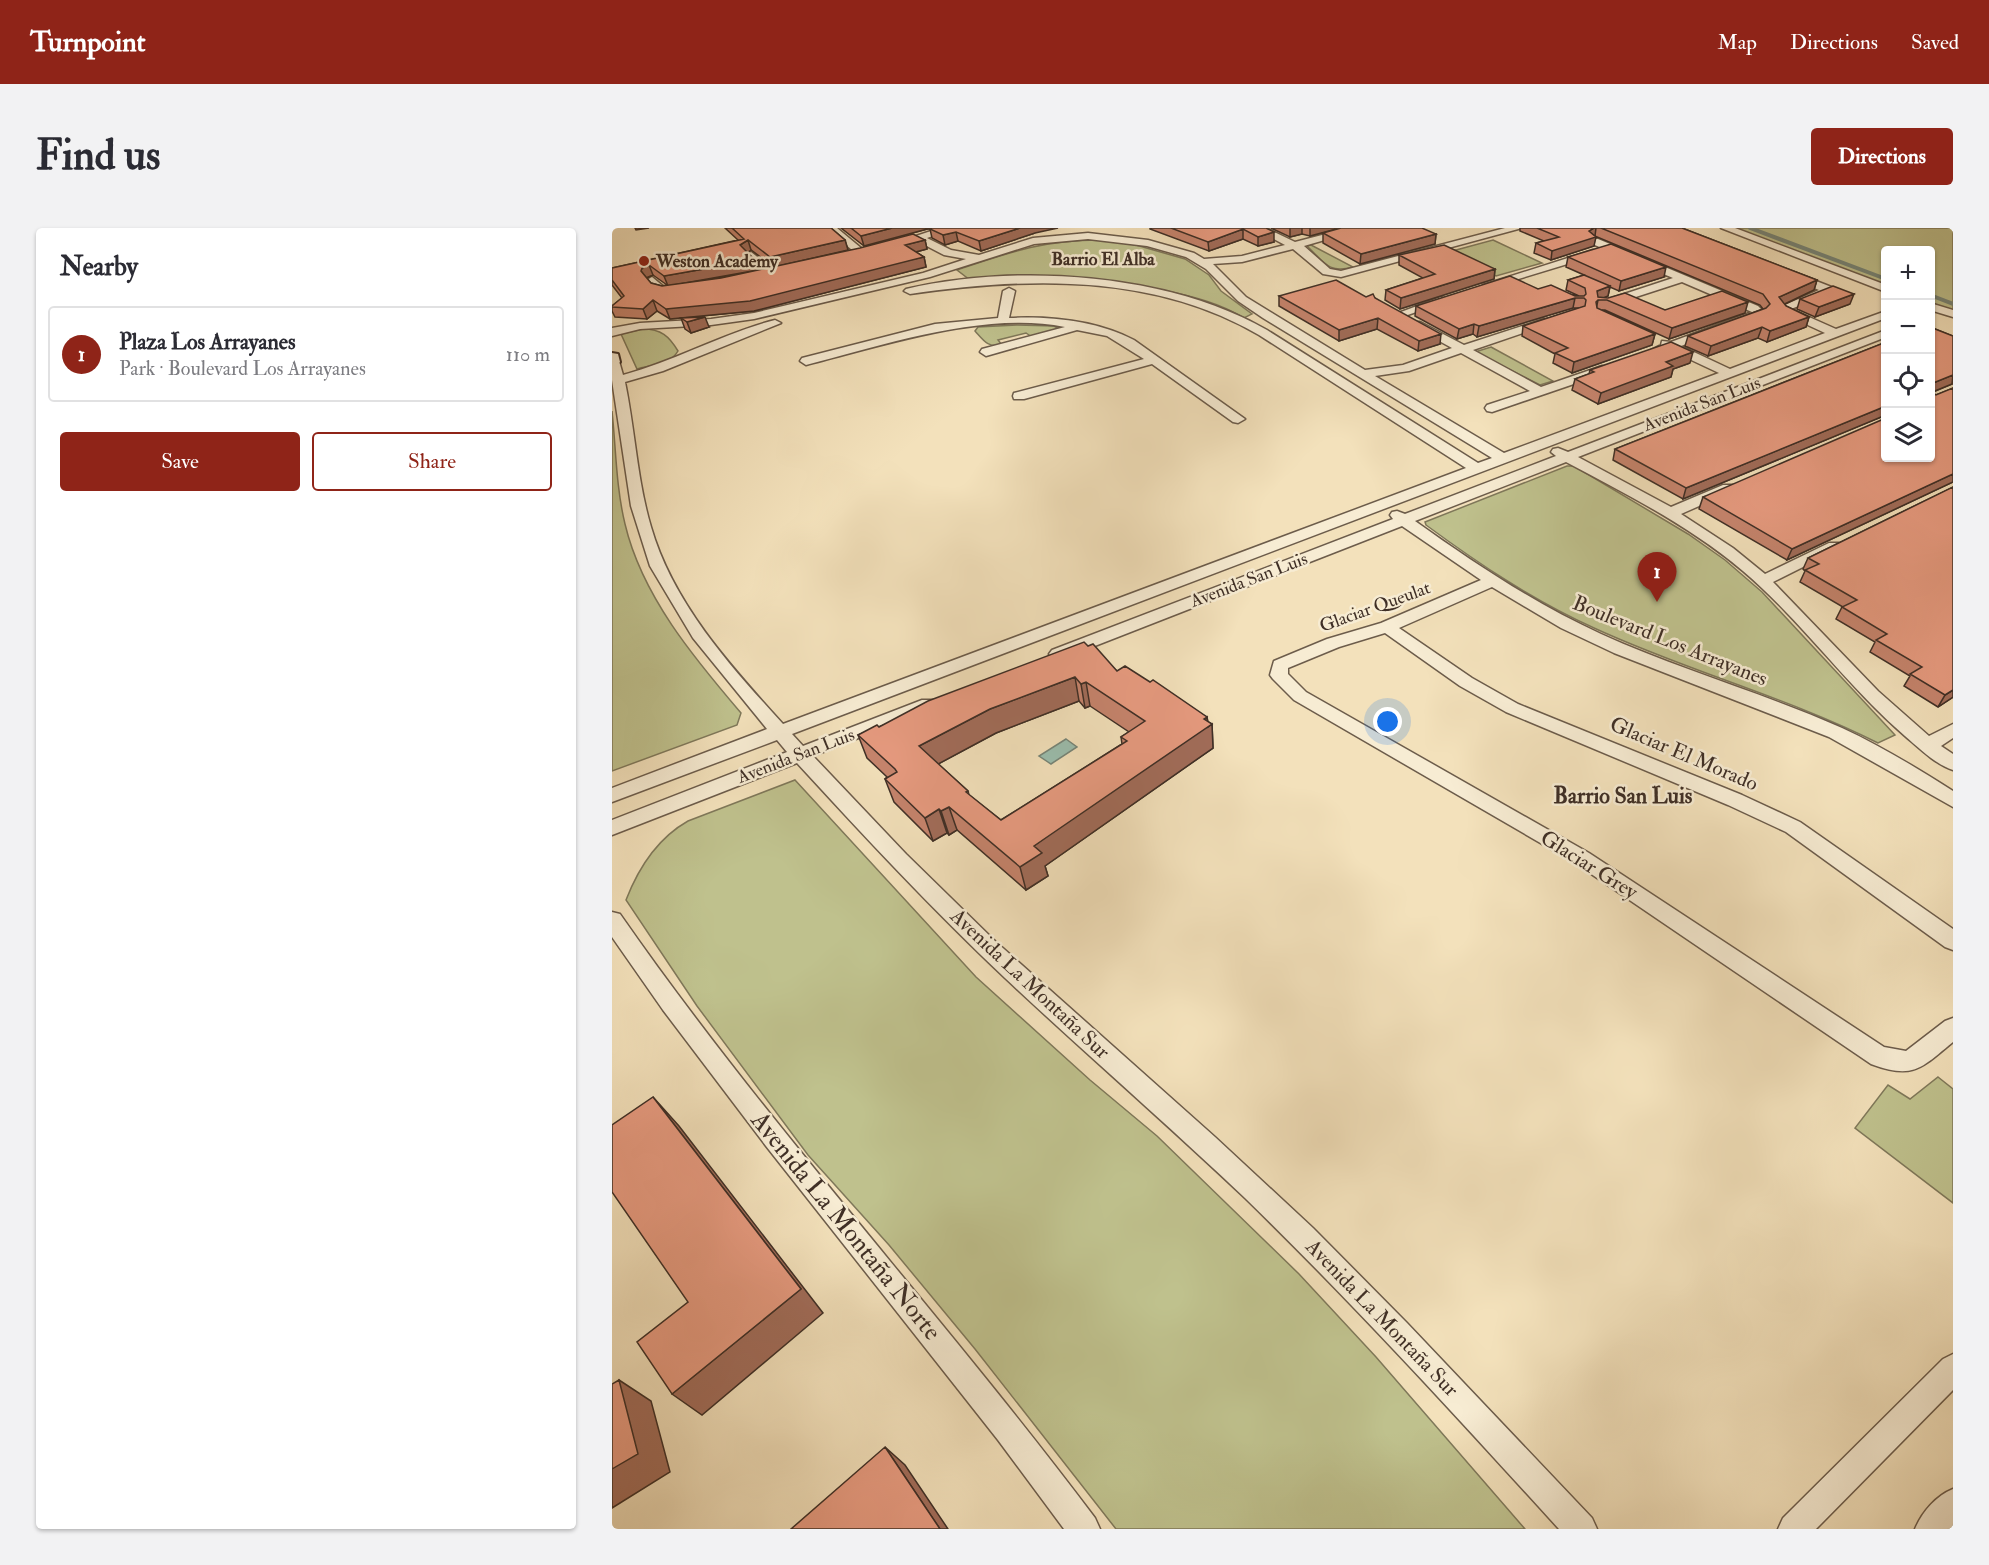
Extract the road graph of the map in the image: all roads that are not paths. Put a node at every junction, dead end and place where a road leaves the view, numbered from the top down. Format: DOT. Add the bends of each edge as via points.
graph roads {
  1 [pos="831,228"];
  2 [pos="951,228"];
  3 [pos="1101,228"];
  4 [pos="1258,228"];
  5 [pos="1360,228"];
  6 [pos="1517,228"];
  7 [pos="1726,228"];
  8 [pos="932,230"];
  9 [pos="1124,233"];
  10 [pos="1088,236"];
  11 [pos="1437,237"];
  12 [pos="918,238"];
  13 [pos="1594,241"];
  14 [pos="1295,245"];
  15 [pos="1455,246"];
  16 [pos="1611,247"];
  17 [pos="871,251"];
  18 [pos="948,253"];
  19 [pos="751,255"];
  20 [pos="843,257"];
  21 [pos="982,258"];
  22 [pos="1242,259"];
  23 [pos="1202,262"];
  24 [pos="948,269"];
  25 [pos="1777,269"];
  26 [pos="771,273"];
  27 [pos="1217,273"];
  28 [pos="1336,274"];
  29 [pos="1519,275"];
  30 [pos="1683,278"];
  31 [pos="652,280"];
  32 [pos="1036,280"];
  33 [pos="991,281"];
  34 [pos="1533,282"];
  35 [pos="1344,286"];
  36 [pos="1881,287"];
  37 [pos="692,288"];
  38 [pos="1474,289"];
  39 [pos="1009,291"];
  40 [pos="1450,297"];
  41 [pos="1935,308"];
  42 [pos="1600,310"];
  43 [pos="1953,314"];
  44 [pos="1267,316"];
  45 [pos="1881,316"];
  46 [pos="1561,317"];
  47 [pos="1003,321"];
  48 [pos="1244,322"];
  49 [pos="658,324"];
  50 [pos="1082,326"];
  51 [pos="612,333"];
  52 [pos="1835,333"];
  53 [pos="1881,335"];
  54 [pos="1655,339"];
  55 [pos="1671,346"];
  56 [pos="1462,349"];
  57 [pos="986,352"];
  58 [pos="686,358"];
  59 [pos="1637,358"];
  60 [pos="612,360"];
  61 [pos="1154,360"];
  62 [pos="806,361"];
  63 [pos="1614,366"];
  64 [pos="1405,368"];
  65 [pos="1729,373"];
  66 [pos="1362,374"];
  67 [pos="618,380"];
  68 [pos="1380,385"];
  69 [pos="1540,391"];
  70 [pos="1019,396"];
  71 [pos="1492,408"];
  72 [pos="1238,419"];
  73 [pos="1542,443"];
  74 [pos="1567,457"];
  75 [pos="1502,458"];
  76 [pos="1476,468"];
  77 [pos="1738,484"];
  78 [pos="1382,504"];
  79 [pos="1668,514"];
  80 [pos="1404,520"];
  81 [pos="1850,538"];
  82 [pos="1492,581"];
  83 [pos="1762,581"];
  84 [pos="1387,627"];
  85 [pos="1049,658"];
  86 [pos="1279,675"];
  87 [pos="938,701"];
  88 [pos="1953,730"];
  89 [pos="780,732"];
  90 [pos="1927,746"];
  91 [pos="800,754"];
  92 [pos="1953,763"];
  93 [pos="612,795"];
  94 [pos="1953,800"];
  95 [pos="612,828"];
  96 [pos="612,920"];
  97 [pos="1953,941"];
  98 [pos="1953,1028"];
  99 [pos="1953,1369"];
  100 [pos="1953,1505"];
  101 [pos="1084,1529"];
  102 [pos="1581,1529"];
  103 [pos="1794,1529"];
  104 [pos="1931,1529"];
  1 -- 17 [label="street"];
  2 -- 8 [label="street"];
  3 -- 10 [label="street"];
  4 -- 14 [label="street"];
  5 -- 14 [label="street"];
  6 -- 15 [label="street"];
  7 -- 36 [label="street"];
  8 -- 12 [label="street"];
  9 -- 10 [label="street"];
  9 -- 23 [label="street"];
  10 -- 21 [label="street" via="1032,242"];
  11 -- 15 [label="street"];
  12 -- 17 [label="street"];
  12 -- 18 [label="street"];
  13 -- 16 [label="street"];
  14 -- 22 [label="street"];
  14 -- 28 [label="street" via="1325,271"];
  15 -- 28 [label="street"];
  16 -- 29 [label="street"];
  16 -- 30 [label="street"];
  17 -- 20 [label="street"];
  18 -- 21 [label="street"];
  18 -- 24 [label="street"];
  19 -- 26 [label="street"];
  21 -- 24 [label="street"];
  22 -- 23 [label="street"];
  22 -- 27 [label="street"];
  23 -- 27 [label="street"];
  24 -- 49 [label="street" via="754,316"];
  25 -- 52 [label="street" via="1830,290 1784,308"];
  27 -- 44 [label="street" via="1242,299"];
  28 -- 35 [label="street" via="1336,281"];
  29 -- 34 [label="street"];
  29 -- 38 [label="street"];
  30 -- 42 [label="street"];
  30 -- 55 [label="street" via="1758,312"];
  31 -- 37 [label="street" via="661,291"];
  32 -- 33 [label="street"];
  32 -- 39 [label="street"];
  32 -- 48 [label="street" via="1095,282 1140,289 1197,303"];
  33 -- 39 [label="street"];
  33 -- 58 [label="street" via="910,291 786,320"];
  39 -- 47 [label="street"];
  40 -- 56 [label="street" via="1394,312"];
  41 -- 43 [label="street"];
  44 -- 48 [label="street"];
  44 -- 66 [label="street"];
  45 -- 52 [label="street, Avenida San Luis"];
  46 -- 56 [label="street"];
  47 -- 50 [label="street"];
  47 -- 62 [label="street" via="935,328"];
  48 -- 76 [label="street"];
  49 -- 51 [label="street"];
  49 -- 58 [label="street" via="671,328 681,339"];
  50 -- 57 [label="street"];
  50 -- 61 [label="street" via="1111,333"];
  52 -- 65 [label="street, Avenida San Luis"];
  53 -- 74 [label="street, Avenida San Luis"];
  54 -- 55 [label="street"];
  55 -- 59 [label="street"];
  55 -- 65 [label="street"];
  56 -- 64 [label="street"];
  56 -- 69 [label="street"];
  58 -- 67 [label="street"];
  60 -- 67 [label="street, Avenida La Montaña Sur"];
  61 -- 70 [label="street"];
  61 -- 72 [label="street"];
  63 -- 69 [label="street"];
  64 -- 66 [label="street"];
  64 -- 68 [label="street"];
  65 -- 73 [label="street, Avenida San Luis"];
  66 -- 68 [label="street"];
  67 -- 89 [label="street, Avenida La Montaña Sur" via="637,503 657,565 700,636"];
  68 -- 75 [label="street"];
  69 -- 71 [label="street"];
  73 -- 74 [label="street"];
  73 -- 75 [label="street, Avenida San Luis"];
  74 -- 79 [label="street"];
  74 -- 80 [label="street, Avenida San Luis"];
  75 -- 76 [label="street, Avenida San Luis"];
  76 -- 78 [label="street, Avenida San Luis"];
  77 -- 79 [label="street"];
  78 -- 80 [label="street, Boulevard Los Arrayanes"];
  78 -- 89 [label="street, Avenida San Luis"];
  79 -- 83 [label="street" via="1719,545"];
  80 -- 82 [label="street, Boulevard Los Arrayanes"];
  80 -- 85 [label="street, Avenida San Luis"];
  81 -- 83 [label="street"];
  82 -- 84 [label="street, Glaciar Queulat"];
  82 -- 94 [label="street, Boulevard Los Arrayanes" via="1595,638 1844,737"];
  83 -- 90 [label="street" via="1893,717"];
  84 -- 86 [label="street, Glaciar Queulat" via="1280,664"];
  84 -- 97 [label="street, Glaciar El Morado" via="1466,682 1512,708 1793,827"];
  86 -- 98 [label="street, Glaciar Grey" via="1300,696 1582,858 1879,1057 1910,1062"];
  87 -- 91 [label="street, Avenida San Luis"];
  88 -- 90 [label="street"];
  89 -- 91 [label="street, Avenida La Montaña Sur"];
  89 -- 93 [label="street, Avenida San Luis"];
  90 -- 92 [label="street"];
  91 -- 95 [label="street, Avenida San Luis"];
  91 -- 102 [label="street, Avenida La Montaña Sur" via="989,949 1283,1216 1385,1318"];
  96 -- 101 [label="street, Avenida La Montaña Norte" via="702,1045"];
  99 -- 103 [label="street"];
  100 -- 104 [label="street"];
}
